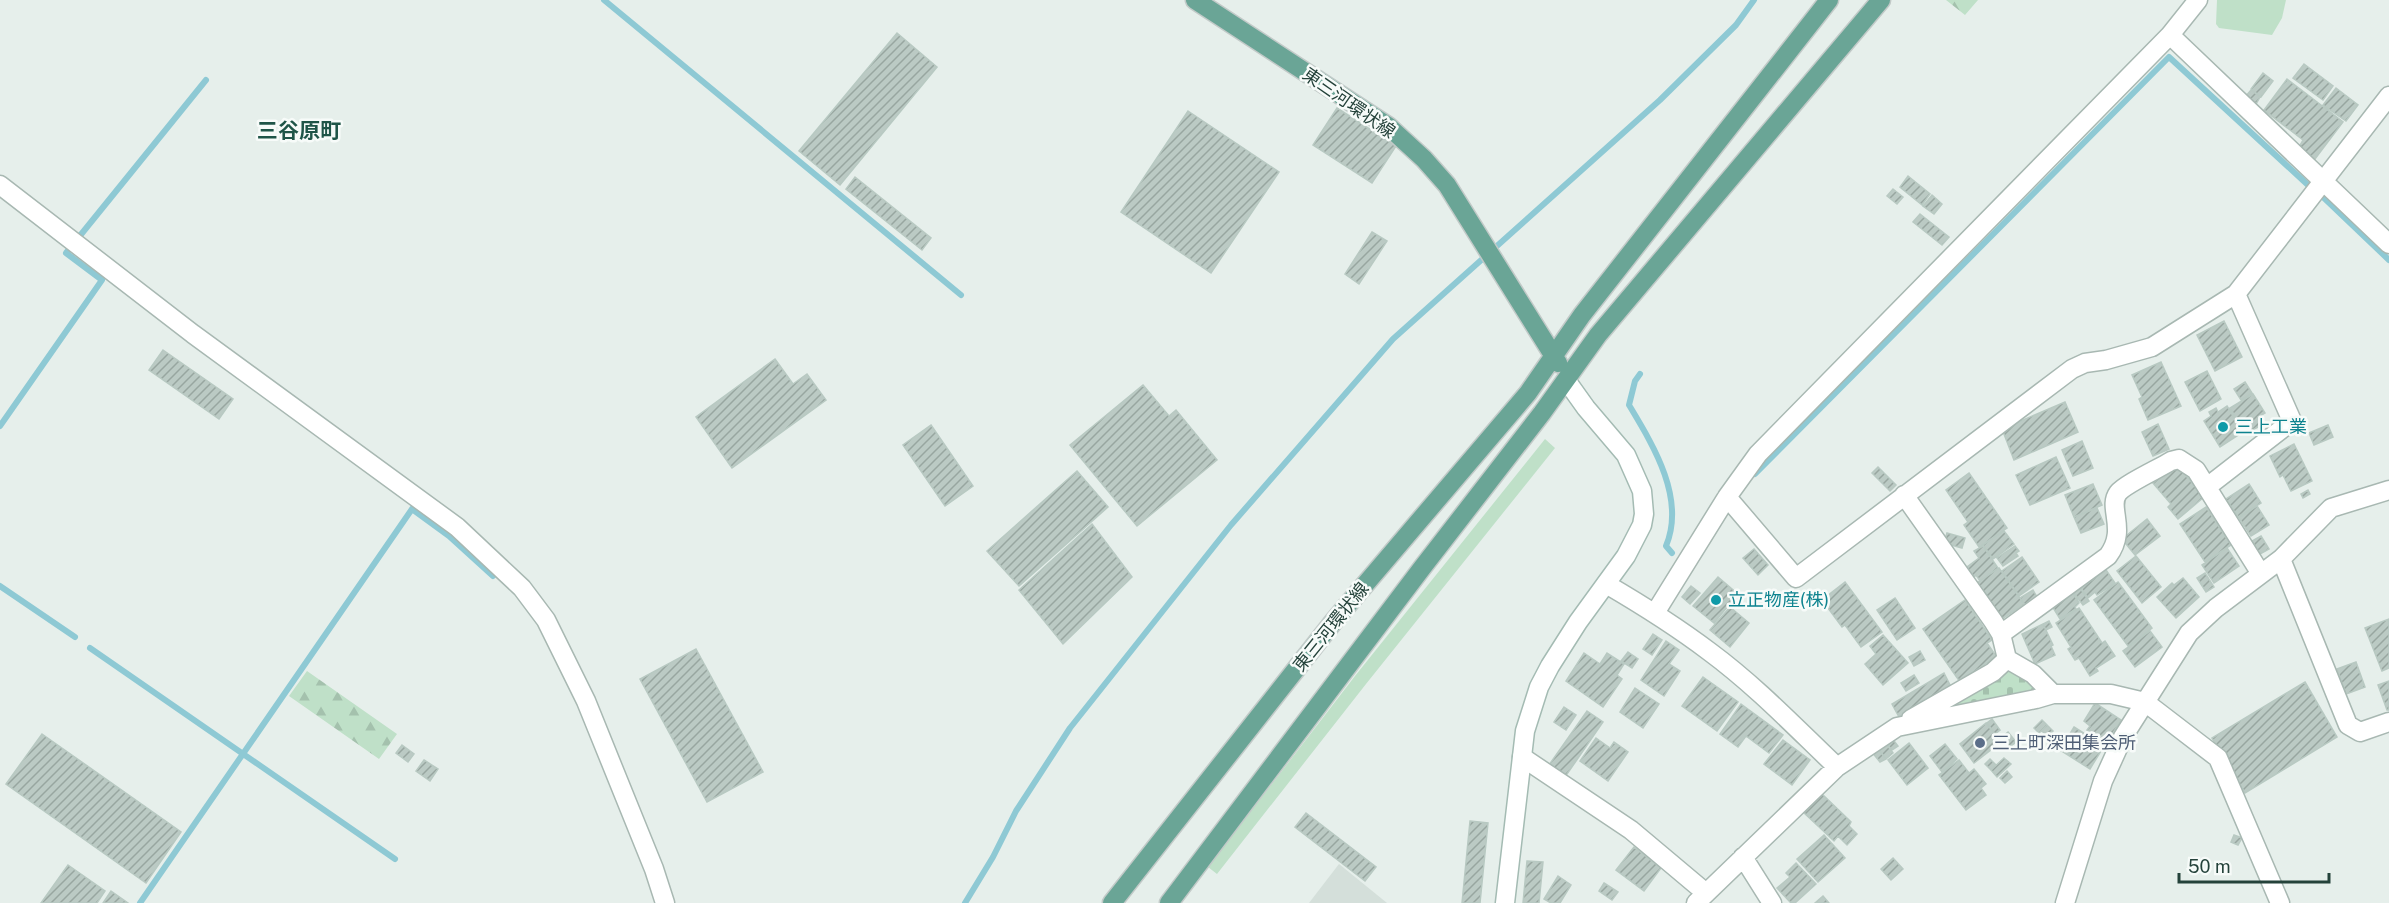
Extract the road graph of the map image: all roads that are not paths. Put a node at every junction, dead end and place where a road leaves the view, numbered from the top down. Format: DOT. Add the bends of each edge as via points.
graph roads {
  1 [pos="1196,0"];
  2 [pos="1829,0"];
  3 [pos="1881,0"];
  4 [pos="2198,0"];
  5 [pos="2170,35"];
  6 [pos="2389,96"];
  7 [pos="2322,181"];
  8 [pos="0,185"];
  9 [pos="2389,244"];
  10 [pos="2236,294"];
  11 [pos="1553,354"];
  12 [pos="1566,380"];
  13 [pos="2207,487"];
  14 [pos="2389,490"];
  15 [pos="1904,495"];
  16 [pos="1727,497"];
  17 [pos="2281,559"];
  18 [pos="2261,574"];
  19 [pos="1606,584"];
  20 [pos="1655,613"];
  21 [pos="2001,634"];
  22 [pos="2007,659"];
  23 [pos="2053,694"];
  24 [pos="2145,702"];
  25 [pos="2389,722"];
  26 [pos="1897,727"];
  27 [pos="1522,757"];
  28 [pos="1837,767"];
  29 [pos="1743,857"];
  30 [pos="1701,898"];
  31 [pos="665,903"];
  32 [pos="1112,903"];
  33 [pos="1169,903"];
  34 [pos="1505,903"];
  35 [pos="1772,903"];
  36 [pos="2065,903"];
  37 [pos="2280,903"];
  1 -- 11 [label="main road, 東三河環状線" via="1388,126 1424,159 1447,185"];
  2 -- 11 [label="main road, 東三河環状線"];
  3 -- 12 [label="main road, 東三河環状線" via="1598,335"];
  4 -- 5 [label="street"];
  5 -- 7 [label="street"];
  5 -- 16 [label="street" via="1758,454"];
  6 -- 7 [label="street"];
  7 -- 9 [label="street"];
  7 -- 10 [label="street"];
  8 -- 31 [label="street" via="193,334 457,527 522,588 546,620 586,701"];
  10 -- 13 [label="street" via="2292,421"];
  10 -- 15 [label="street" via="2152,347 2072,369"];
  11 -- 12 [label="main road, 東三河環状線"];
  11 -- 32 [label="main road, 東三河環状線" via="1528,393 1334,621"];
  12 -- 19 [label="street" via="1626,455 1642,491 1642,525"];
  12 -- 33 [label="main road, 東三河環状線"];
  13 -- 18 [label="street"];
  13 -- 21 [label="street" via="2196,470 2179,459 2119,491 2115,500 2118,535 2108,556"];
  14 -- 17 [label="street" via="2331,508"];
  15 -- 16 [label="street" via="1796,578"];
  15 -- 21 [label="street"];
  16 -- 20 [label="street"];
  17 -- 18 [label="street"];
  17 -- 25 [label="street" via="2348,725 2360,732"];
  18 -- 24 [label="street" via="2189,633"];
  19 -- 20 [label="street"];
  19 -- 27 [label="street" via="1559,650 1539,687 1525,731"];
  20 -- 28 [label="street" via="1712,652"];
  21 -- 22 [label="street"];
  22 -- 23 [label="street" via="2033,674"];
  22 -- 26 [label="street" via="1993,672"];
  23 -- 24 [label="street" via="2111,694"];
  23 -- 26 [label="street"];
  24 -- 36 [label="street" via="2103,781"];
  24 -- 37 [label="street" via="2218,758"];
  26 -- 28 [label="street"];
  27 -- 30 [label="street" via="1631,830"];
  27 -- 34 [label="street"];
  28 -- 29 [label="street"];
  29 -- 30 [label="street"];
  29 -- 35 [label="street"];
}
